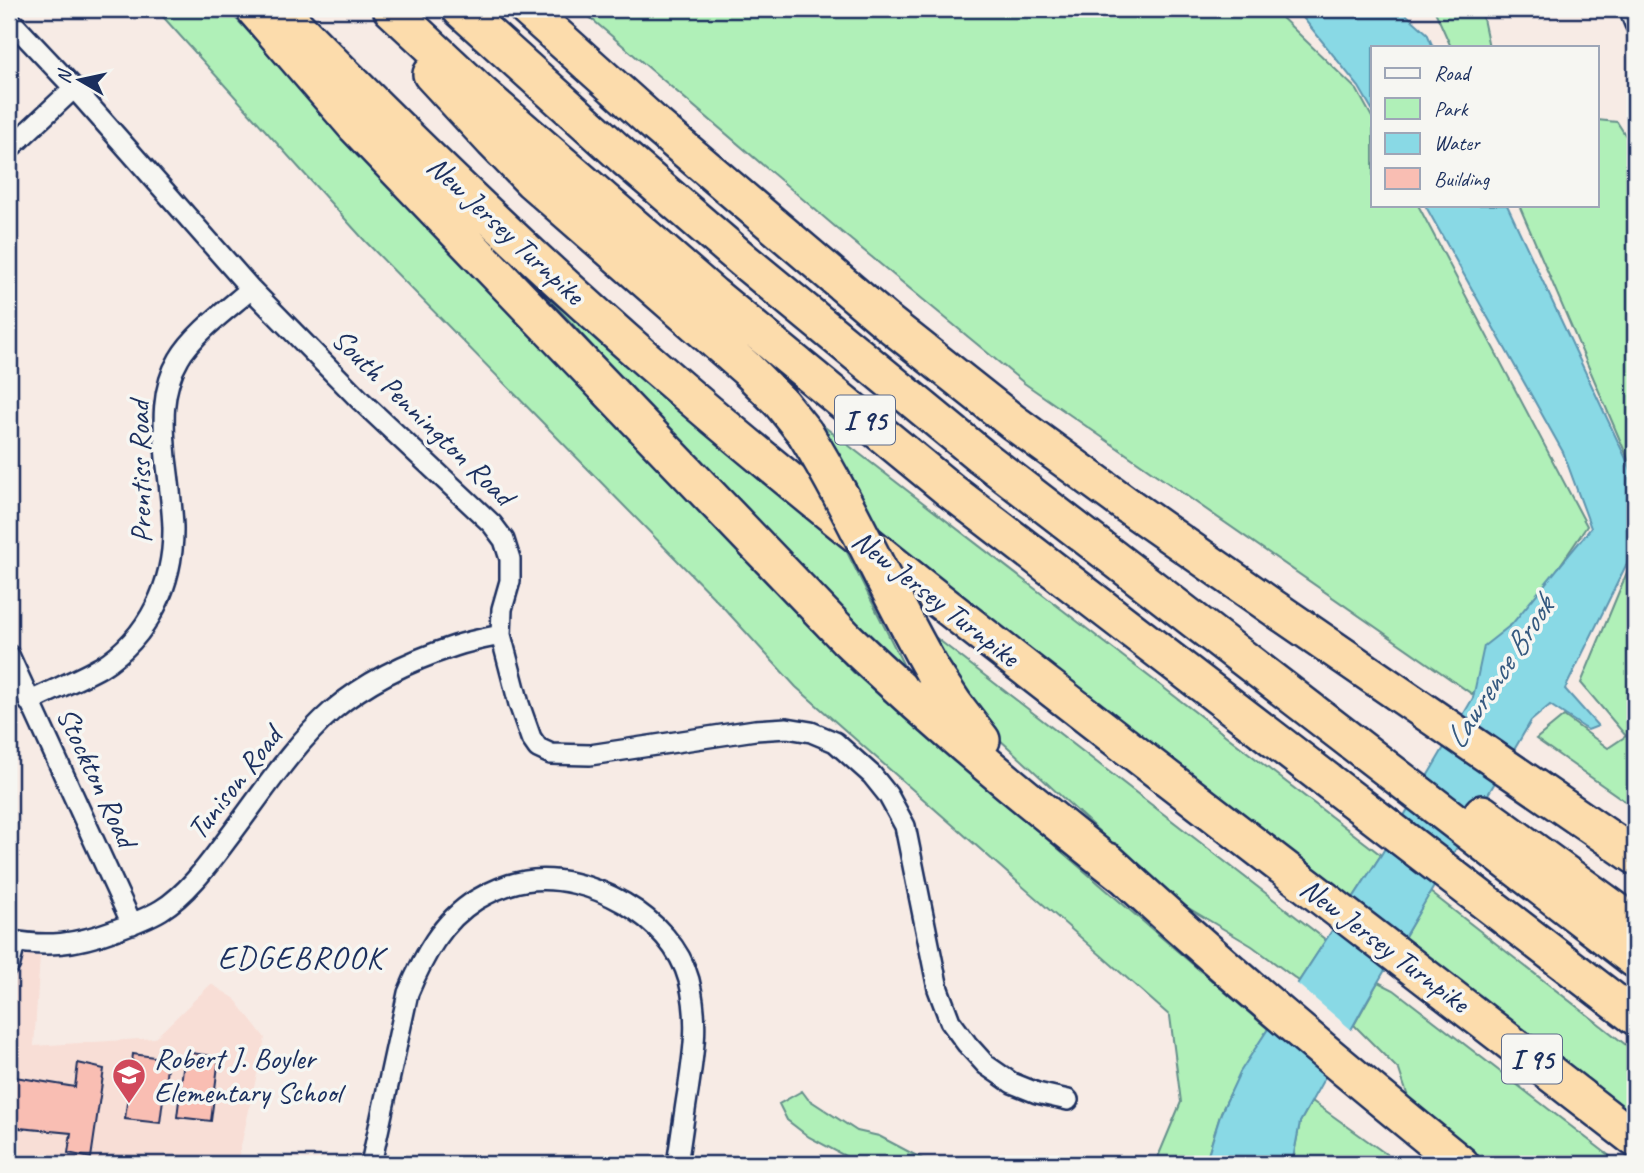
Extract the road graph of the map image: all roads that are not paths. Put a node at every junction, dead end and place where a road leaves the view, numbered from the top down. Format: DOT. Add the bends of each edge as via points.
graph roads {
  1 [pos="254,9"];
  2 [pos="279,9"];
  3 [pos="373,9"];
  4 [pos="391,9"];
  5 [pos="460,9"];
  6 [pos="527,9"];
  7 [pos="1629,9"];
  8 [pos="9,19"];
  9 [pos="1635,24"];
  10 [pos="74,88"];
  11 [pos="9,149"];
  12 [pos="251,289"];
  13 [pos="501,635"];
  14 [pos="9,655"];
  15 [pos="29,702"];
  16 [pos="1545,781"];
  17 [pos="1635,828"];
  18 [pos="1507,846"];
  19 [pos="1635,856"];
  20 [pos="1124,876"];
  21 [pos="132,924"];
  22 [pos="1635,924"];
  23 [pos="14,941"];
  24 [pos="1635,960"];
  25 [pos="9,972"];
  26 [pos="1635,1017"];
  27 [pos="1068,1100"];
  28 [pos="1635,1139"];
  29 [pos="371,1164"];
  30 [pos="677,1164"];
  31 [pos="1461,1164"];
  1 -- 20 [label="highway" via="356,127 846,638 1032,803"];
  2 -- 28 [label="highway, New Jersey Turnpike / I 95" via="540,263 751,448 908,577"];
  3 -- 20 [label="highway, bridge" via="532,181 780,402 827,468 914,638 955,705 1003,762"];
  4 -- 26 [label="highway, I 95" via="597,195 951,491"];
  5 -- 18 [label="highway, I 95" via="626,159 981,456 1270,680 1389,757"];
  6 -- 16 [label="highway" via="887,322 1023,429 1271,606 1379,666 1422,701"];
  7 -- 9 [label="street"];
  8 -- 10 [label="street, South Pennington Road"];
  10 -- 11 [label="street"];
  10 -- 12 [label="street, South Pennington Road"];
  12 -- 13 [label="street, South Pennington Road" via="505,540 510,581"];
  12 -- 15 [label="street, Prentiss Road" via="192,341 178,359 169,383 164,427 172,553 155,610 121,652"];
  13 -- 21 [label="street, Tunison Road" via="411,663 334,709 300,744 183,892"];
  13 -- 27 [label="street, South Pennington Road" via="531,738 551,754 590,755 787,728 835,742 872,775 905,826 938,989 950,1021 986,1065 1012,1083"];
  14 -- 15 [label="street, Stockton Road"];
  15 -- 21 [label="street, Stockton Road"];
  16 -- 17 [label="highway"];
  16 -- 19 [label="highway"];
  18 -- 22 [label="highway"];
  18 -- 24 [label="highway"];
  20 -- 31 [label="highway"];
  21 -- 23 [label="street, Tunison Road" via="74,943"];
  23 -- 25 [label="lane" via="14,965"];
  29 -- 30 [label="street" via="408,993 419,967 451,920 474,901 527,880 573,883 604,891 657,927 677,953 689,978 696,1042"];
}
